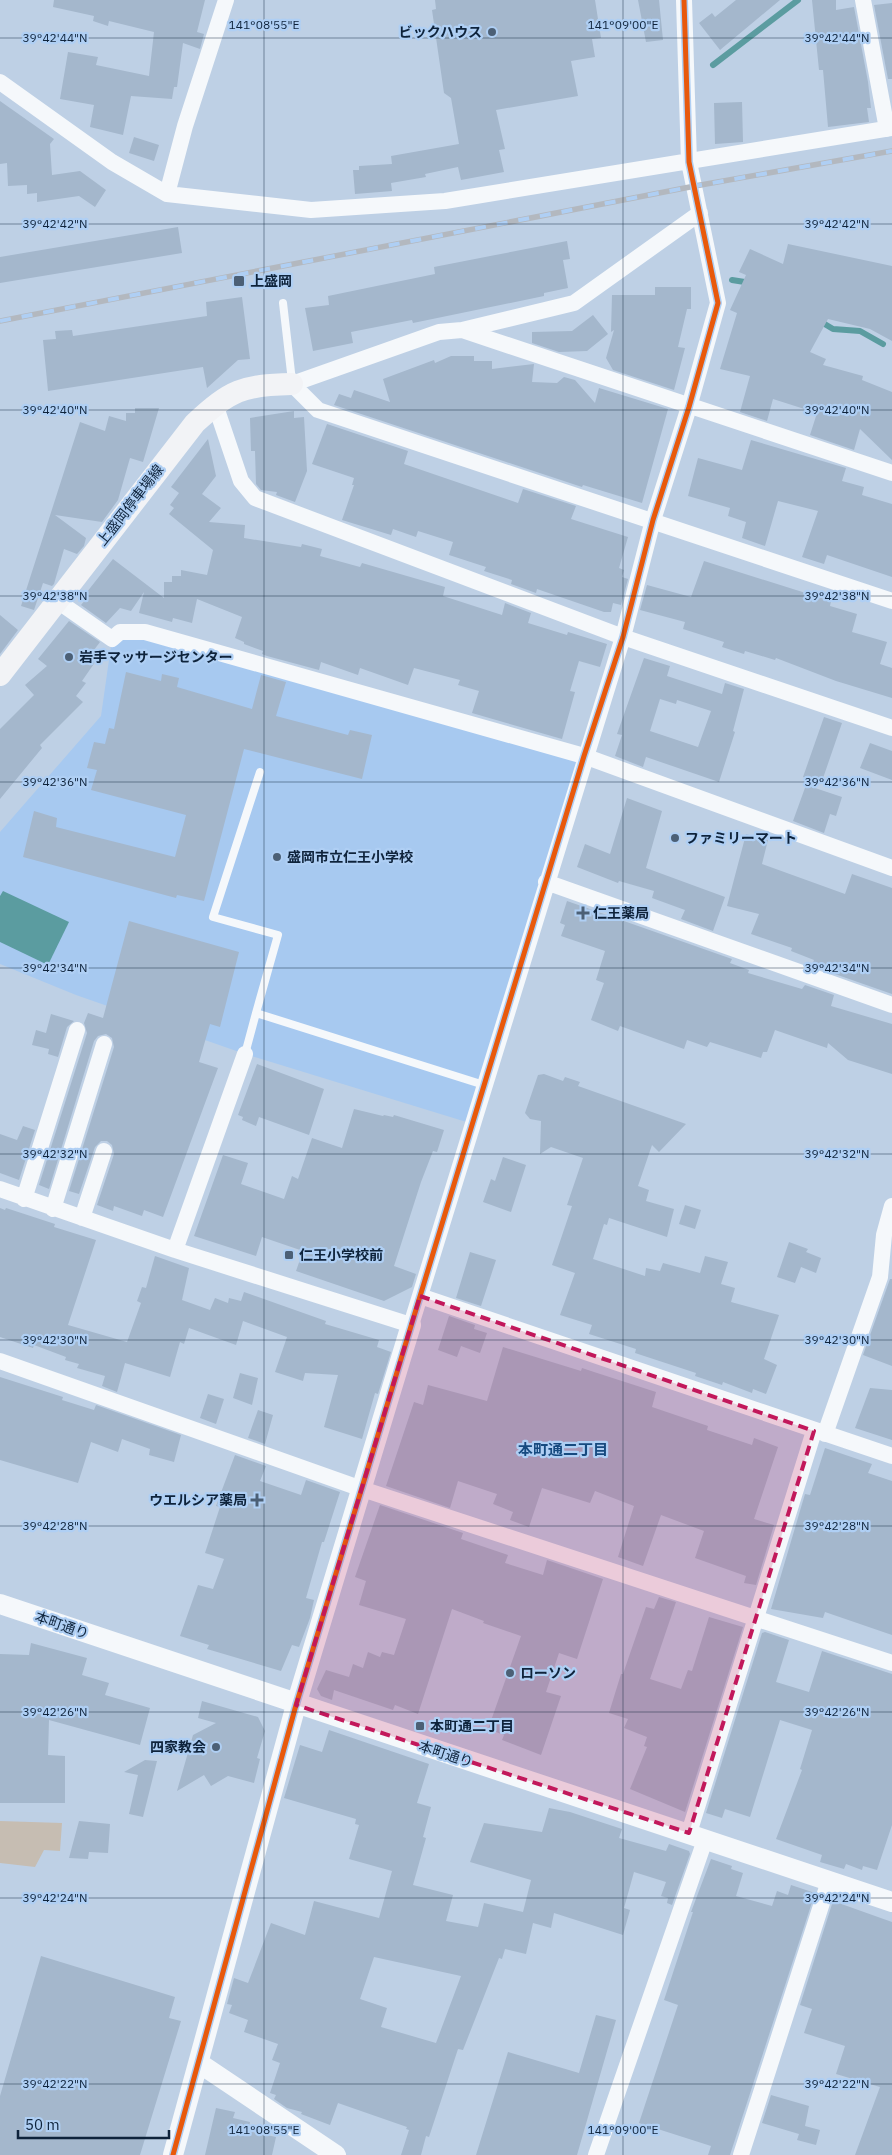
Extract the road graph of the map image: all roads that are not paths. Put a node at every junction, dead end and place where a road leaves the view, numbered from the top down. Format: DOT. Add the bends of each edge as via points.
graph roads {
  1 [pos="226,0"];
  2 [pos="684,0"];
  3 [pos="863,0"];
  4 [pos="0,82"];
  5 [pos="890,128"];
  6 [pos="689,162"];
  7 [pos="167,194"];
  8 [pos="700,213"];
  9 [pos="283,304"];
  10 [pos="462,330"];
  11 [pos="292,384"];
  12 [pos="215,404"];
  13 [pos="689,407"];
  14 [pos="892,473"];
  15 [pos="653,520"];
  16 [pos="56,600"];
  17 [pos="892,601"];
  18 [pos="623,637"];
  19 [pos="0,675"];
  20 [pos="892,728"];
  21 [pos="584,756"];
  22 [pos="260,772"];
  23 [pos="892,868"];
  24 [pos="546,882"];
  25 [pos="892,1005"];
  26 [pos="256,1013"];
  27 [pos="77,1030"];
  28 [pos="104,1044"];
  29 [pos="245,1054"];
  30 [pos="484,1085"];
  31 [pos="104,1151"];
  32 [pos="0,1189"];
  33 [pos="24,1199"];
  34 [pos="892,1206"];
  35 [pos="53,1209"];
  36 [pos="82,1218"];
  37 [pos="175,1250"];
  38 [pos="420,1296"];
  39 [pos="411,1325"];
  40 [pos="0,1361"];
  41 [pos="820,1432"];
  42 [pos="892,1456"];
  43 [pos="362,1489"];
  44 [pos="0,1604"];
  45 [pos="755,1617"];
  46 [pos="892,1663"];
  47 [pos="296,1705"];
  48 [pos="697,1837"];
  49 [pos="829,1881"];
  50 [pos="892,1902"];
  51 [pos="199,2063"];
  52 [pos="173,2155"];
  53 [pos="336,2155"];
  54 [pos="596,2155"];
  55 [pos="741,2155"];
  1 -- 7 [label="street" via="185,126"];
  2 -- 6 [label="street"];
  3 -- 5 [label="street"];
  4 -- 7 [label="street" via="112,162"];
  5 -- 6 [label="street"];
  6 -- 7 [label="street" via="445,201 311,210"];
  6 -- 8 [label="street"];
  8 -- 10 [label="street" via="574,303"];
  8 -- 13 [label="street" via="718,303"];
  9 -- 11 [label="lane"];
  10 -- 11 [label="street" via="439,332"];
  10 -- 13 [label="street"];
  11 -- 12 [label="main road, 上盛岡停車場線" via="239,389"];
  11 -- 15 [label="street" via="318,410"];
  12 -- 16 [label="main road, 上盛岡停車場線" via="194,423"];
  12 -- 18 [label="street" via="241,481 255,498"];
  13 -- 14 [label="street"];
  13 -- 15 [label="street"];
  15 -- 17 [label="street"];
  15 -- 18 [label="street"];
  16 -- 19 [label="main road, 上盛岡停車場線"];
  16 -- 21 [label="street" via="112,639 120,632 145,632"];
  18 -- 20 [label="street"];
  18 -- 21 [label="street"];
  21 -- 23 [label="street"];
  21 -- 24 [label="street"];
  22 -- 26 [label="lane" via="213,917 278,936"];
  24 -- 25 [label="street"];
  24 -- 30 [label="street"];
  26 -- 29 [label="lane"];
  26 -- 30 [label="lane"];
  27 -- 33 [label="street"];
  28 -- 35 [label="street"];
  29 -- 37 [label="street"];
  30 -- 38 [label="street"];
  31 -- 36 [label="street"];
  32 -- 33 [label="street"];
  33 -- 35 [label="street"];
  34 -- 41 [label="street" via="884,1235 880,1276"];
  35 -- 36 [label="street"];
  36 -- 37 [label="street"];
  37 -- 39 [label="street"];
  38 -- 39 [label="street"];
  38 -- 41 [label="street"];
  39 -- 43 [label="street"];
  40 -- 43 [label="street"];
  41 -- 42 [label="street"];
  41 -- 45 [label="street"];
  43 -- 45 [label="street"];
  43 -- 47 [label="street"];
  44 -- 47 [label="street, 本町通り"];
  45 -- 46 [label="street"];
  45 -- 48 [label="street"];
  47 -- 48 [label="street, 本町通り"];
  47 -- 51 [label="street"];
  48 -- 49 [label="street, 本町通り"];
  48 -- 54 [label="street"];
  49 -- 50 [label="street, 本町通り"];
  49 -- 55 [label="street"];
  51 -- 52 [label="street"];
  51 -- 53 [label="street"];
}
